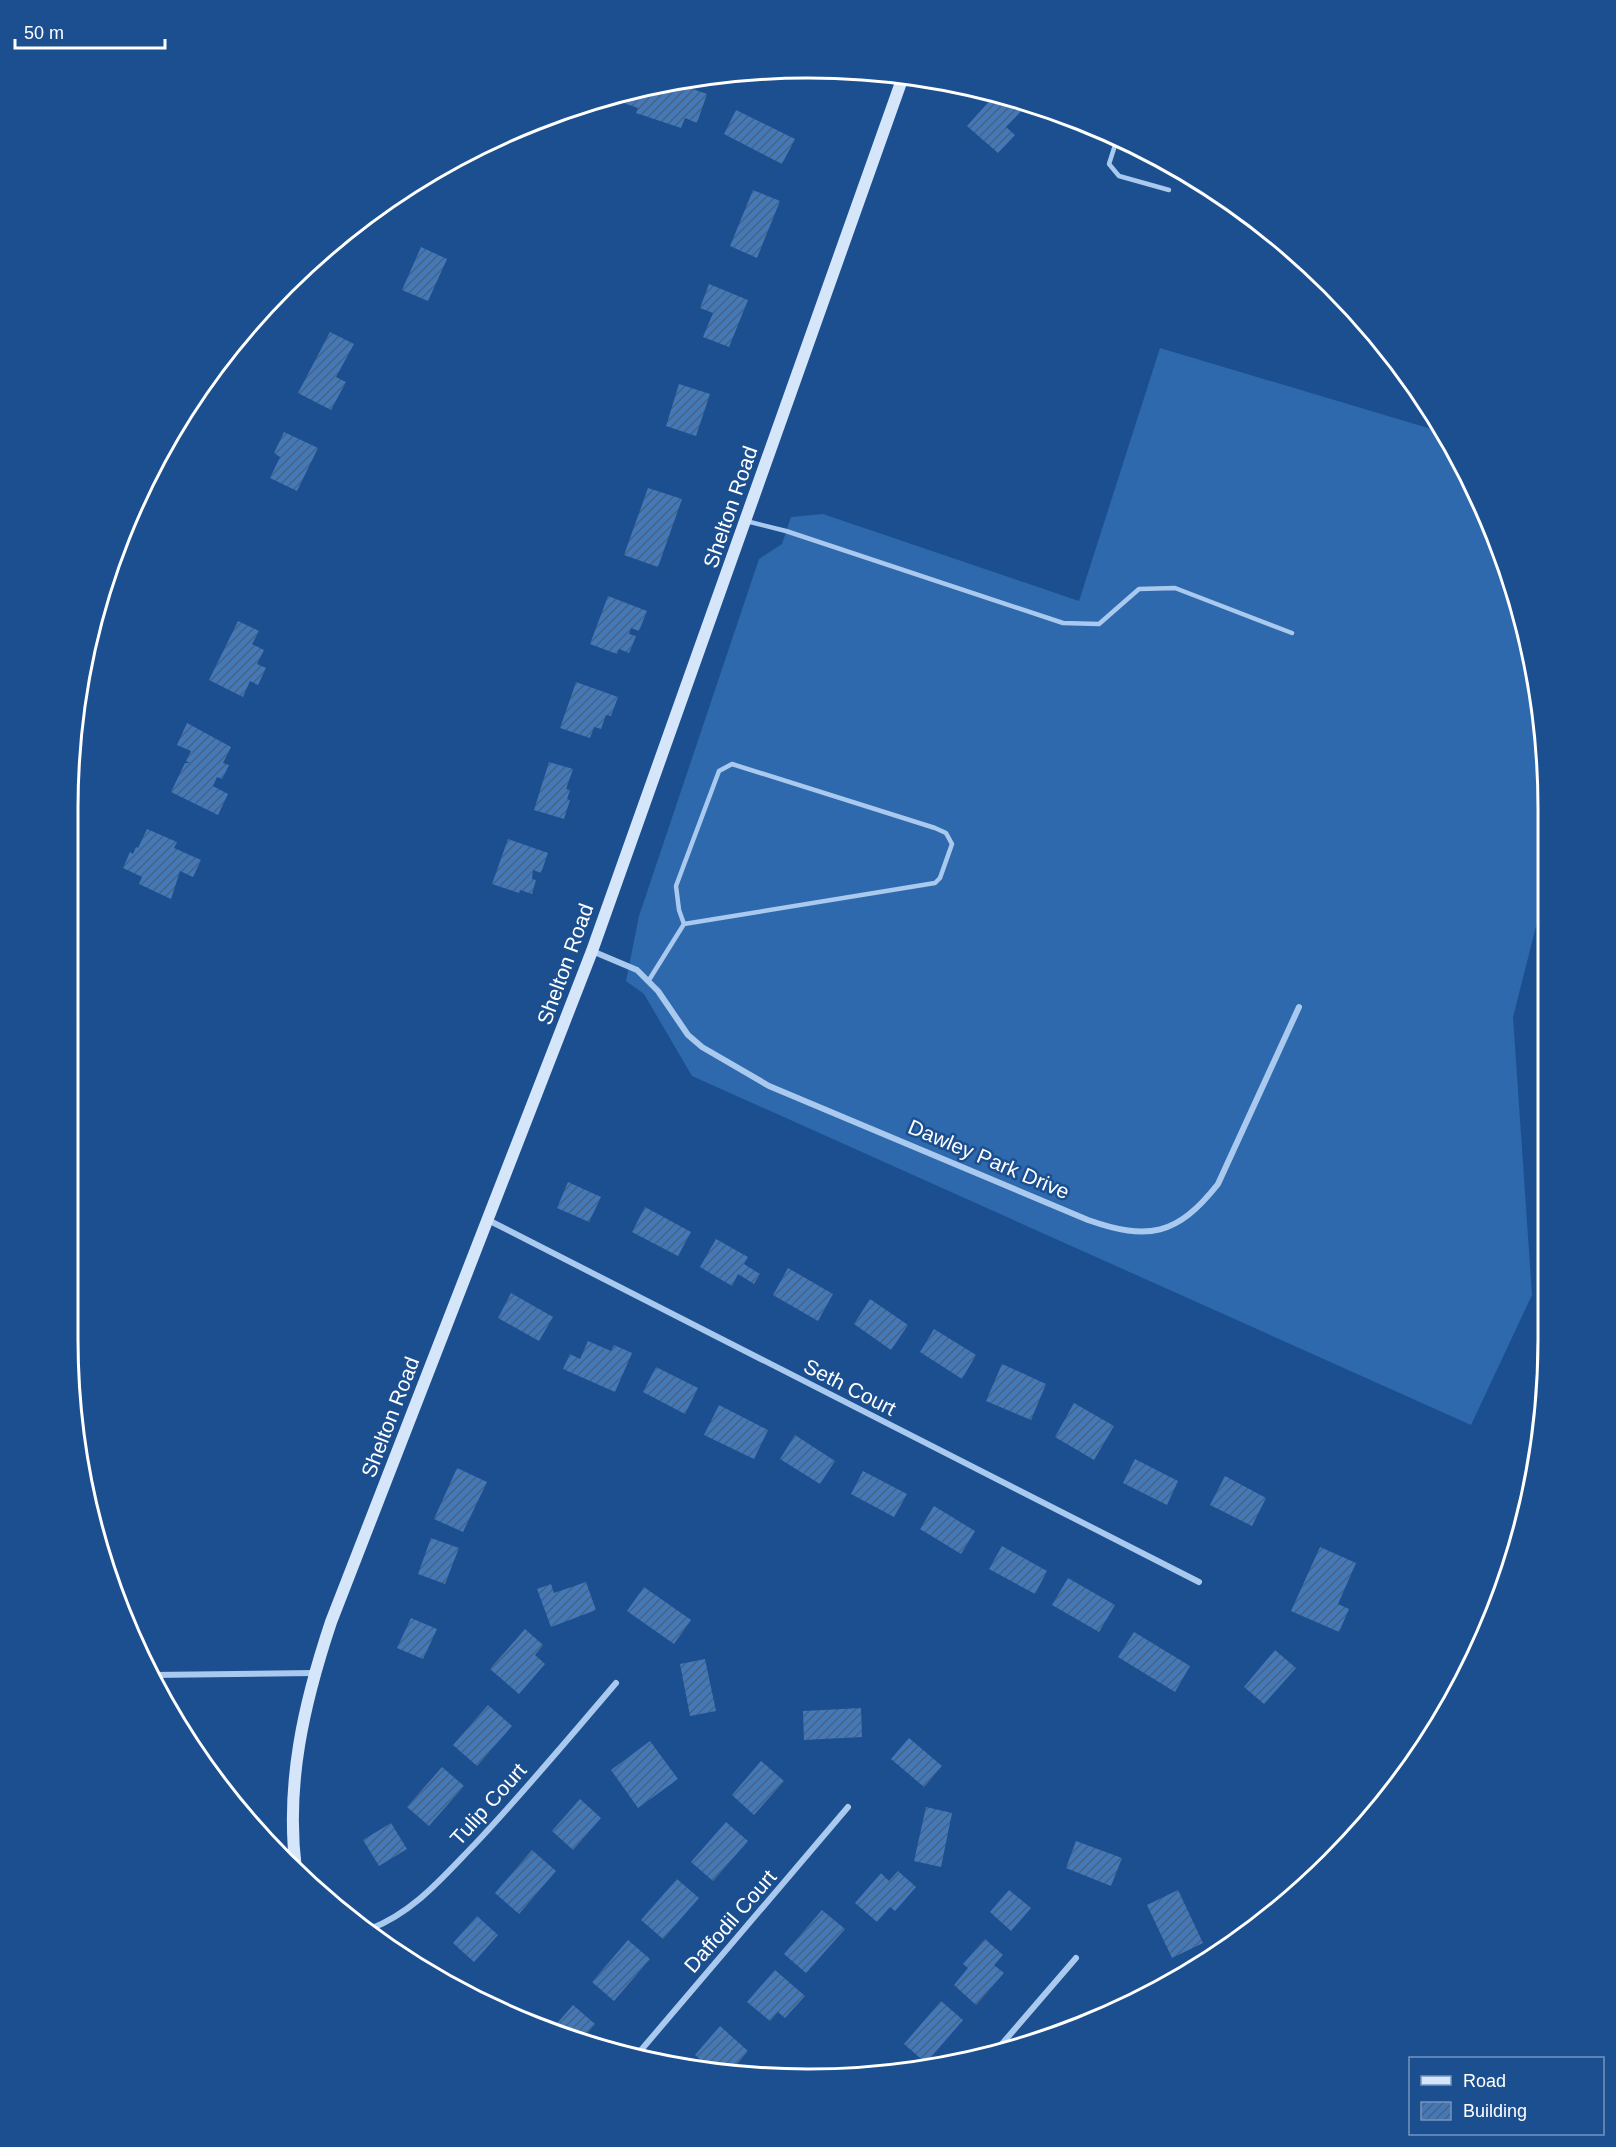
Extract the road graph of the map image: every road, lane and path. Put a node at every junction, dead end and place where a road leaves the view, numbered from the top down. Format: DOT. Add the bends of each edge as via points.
graph roads {
  1 [pos="900,84"];
  2 [pos="1115,146"];
  3 [pos="1169,190"];
  4 [pos="746,521"];
  5 [pos="1292,633"];
  6 [pos="684,924"];
  7 [pos="592,951"];
  8 [pos="649,980"];
  9 [pos="1299,1007"];
  10 [pos="487,1220"];
  11 [pos="1199,1582"];
  12 [pos="314,1673"];
  13 [pos="160,1675"];
  14 [pos="616,1683"];
  15 [pos="848,1807"];
  16 [pos="294,1857"];
  17 [pos="375,1926"];
  18 [pos="1076,1958"];
  19 [pos="1004,2042"];
  20 [pos="642,2049"];
  1 -- 4 [label="street, Shelton Road"];
  2 -- 3 [label="lane" via="1110,164 1119,176"];
  4 -- 5 [label="lane" via="819,541 1063,623 1099,624 1139,589 1175,588"];
  4 -- 7 [label="street, Shelton Road"];
  6 -- 6 [label="lane" via="676,886 718,771 732,764 934,828 946,833 952,844 940,878 934,884"];
  6 -- 8 [label="lane"];
  7 -- 8 [label="street, Dawley Park Drive" via="624,963"];
  7 -- 10 [label="street, Shelton Road"];
  8 -- 9 [label="street, Dawley Park Drive" via="688,1035 769,1086 1088,1220 1133,1233 1163,1229 1177,1222 1218,1184"];
  10 -- 11 [label="street, Seth Court"];
  10 -- 12 [label="street, Shelton Road"];
  12 -- 13 [label="street"];
  12 -- 16 [label="street, Shelton Road" via="305,1706 293,1794"];
  14 -- 17 [label="street, Tulip Court" via="502,1816 429,1892"];
  15 -- 20 [label="street, Daffodil Court"];
  18 -- 19 [label="street"];
}
